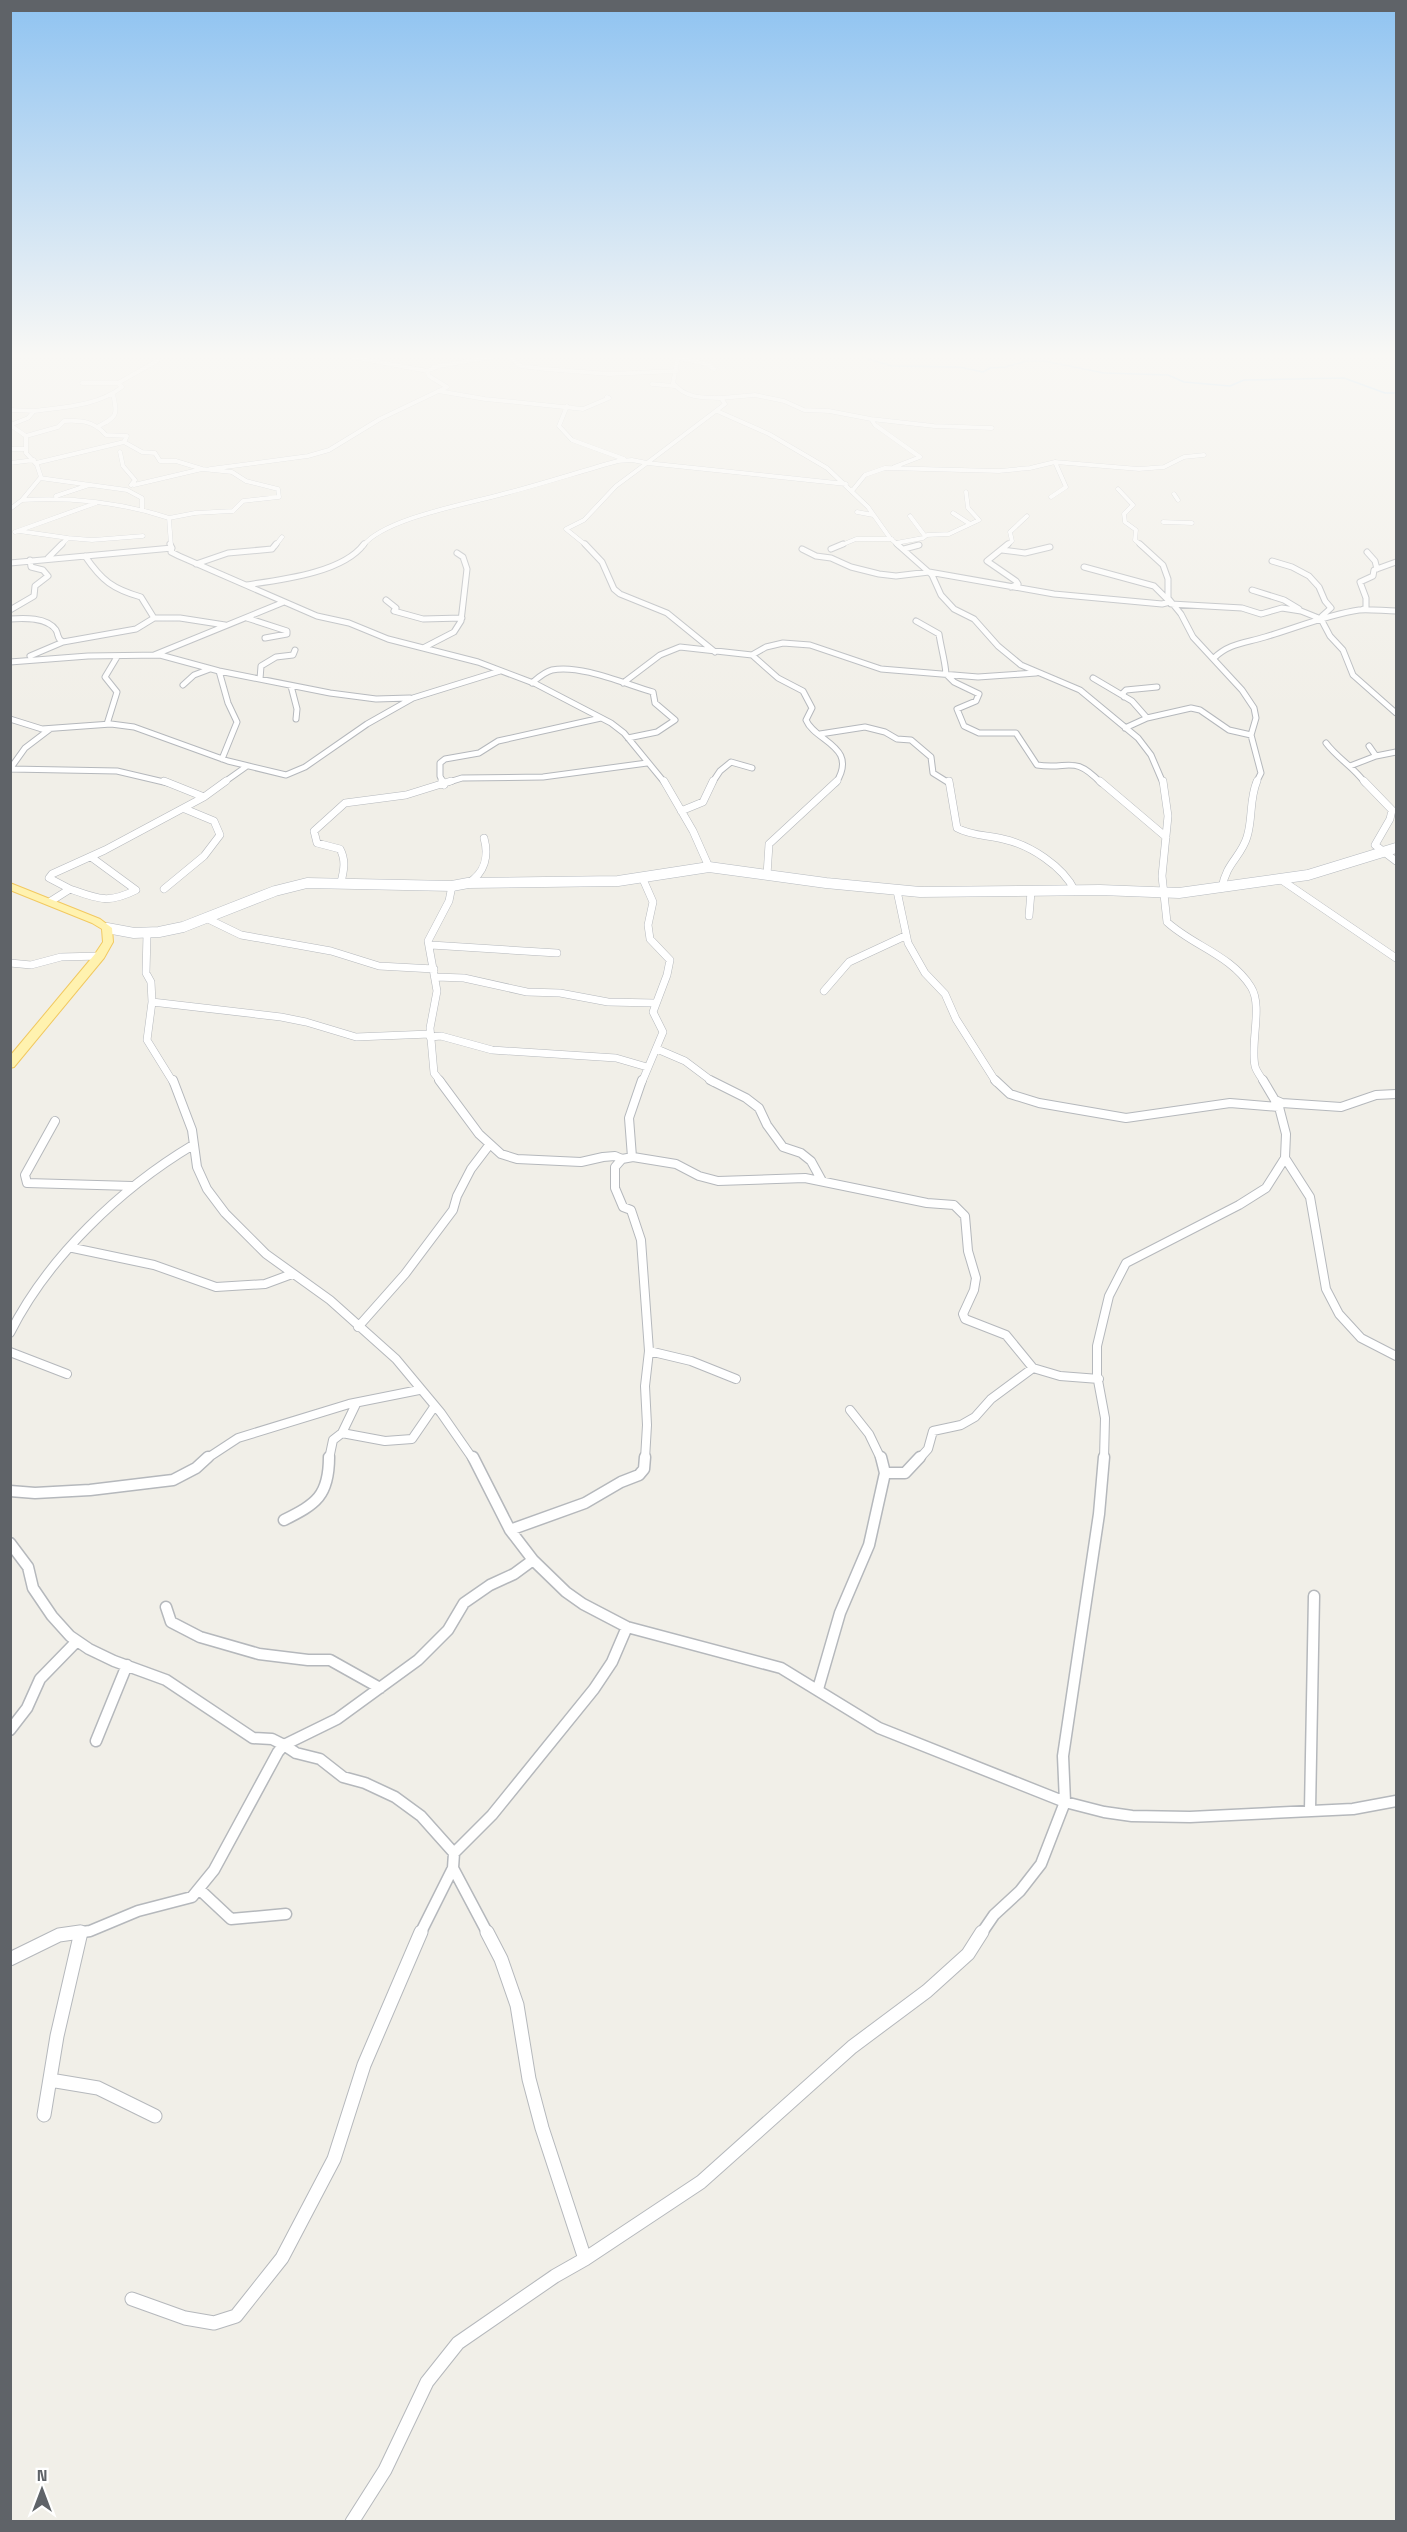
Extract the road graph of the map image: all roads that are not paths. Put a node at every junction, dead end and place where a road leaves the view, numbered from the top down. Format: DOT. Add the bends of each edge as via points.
graph roads {
  1 [pos="131,475"];
  2 [pos="174,475"];
  3 [pos="237,475"];
  4 [pos="572,475"];
  5 [pos="631,475"];
  6 [pos="762,475"];
  7 [pos="836,475"];
  8 [pos="865,475"];
  9 [pos="1060,475"];
  10 [pos="40,478"];
  11 [pos="91,484"];
  12 [pos="134,484"];
  13 [pos="846,484"];
  14 [pos="123,489"];
  15 [pos="1118,489"];
  16 [pos="852,491"];
  17 [pos="966,492"];
  18 [pos="1174,494"];
  19 [pos="1052,497"];
  20 [pos="53,498"];
  21 [pos="22,500"];
  22 [pos="1178,500"];
  23 [pos="98,502"];
  24 [pos="10,509"];
  25 [pos="142,509"];
  26 [pos="857,512"];
  27 [pos="953,513"];
  28 [pos="873,515"];
  29 [pos="910,516"];
  30 [pos="1027,516"];
  31 [pos="169,518"];
  32 [pos="1163,522"];
  33 [pos="1192,523"];
  34 [pos="970,524"];
  35 [pos="12,532"];
  36 [pos="143,536"];
  37 [pos="282,537"];
  38 [pos="925,537"];
  39 [pos="68,538"];
  40 [pos="931,540"];
  41 [pos="894,541"];
  42 [pos="919,545"];
  43 [pos="1050,547"];
  44 [pos="172,548"];
  45 [pos="802,549"];
  46 [pos="831,549"];
  47 [pos="904,549"];
  48 [pos="1002,550"];
  49 [pos="1367,552"];
  50 [pos="457,553"];
  51 [pos="85,556"];
  52 [pos="48,558"];
  53 [pos="30,561"];
  54 [pos="1272,561"];
  55 [pos="1396,562"];
  56 [pos="10,563"];
  57 [pos="196,564"];
  58 [pos="1387,565"];
  59 [pos="1084,567"];
  60 [pos="1377,568"];
  61 [pos="1396,568"];
  62 [pos="929,572"];
  63 [pos="243,584"];
  64 [pos="1011,586"];
  65 [pos="1252,590"];
  66 [pos="386,600"];
  67 [pos="284,602"];
  68 [pos="1170,603"];
  69 [pos="10,610"];
  70 [pos="1361,610"];
  71 [pos="1301,611"];
  72 [pos="1396,611"];
  73 [pos="154,618"];
  74 [pos="247,618"];
  75 [pos="462,618"];
  76 [pos="1320,618"];
  77 [pos="10,619"];
  78 [pos="916,621"];
  79 [pos="225,625"];
  80 [pos="265,638"];
  81 [pos="63,642"];
  82 [pos="425,647"];
  83 [pos="295,650"];
  84 [pos="715,652"];
  85 [pos="154,655"];
  86 [pos="752,655"];
  87 [pos="117,657"];
  88 [pos="1214,658"];
  89 [pos="21,661"];
  90 [pos="10,662"];
  91 [pos="210,669"];
  92 [pos="219,671"];
  93 [pos="501,671"];
  94 [pos="1040,673"];
  95 [pos="946,674"];
  96 [pos="1093,678"];
  97 [pos="260,679"];
  98 [pos="532,683"];
  99 [pos="623,683"];
  100 [pos="183,685"];
  101 [pos="291,686"];
  102 [pos="1156,687"];
  103 [pos="1124,697"];
  104 [pos="412,698"];
  105 [pos="1396,713"];
  106 [pos="601,718"];
  107 [pos="1147,718"];
  108 [pos="10,719"];
  109 [pos="296,719"];
  110 [pos="107,724"];
  111 [pos="1125,728"];
  112 [pos="50,729"];
  113 [pos="820,735"];
  114 [pos="1251,735"];
  115 [pos="628,738"];
  116 [pos="1326,743"];
  117 [pos="1369,746"];
  118 [pos="1396,752"];
  119 [pos="1376,756"];
  120 [pos="222,759"];
  121 [pos="647,763"];
  122 [pos="247,766"];
  123 [pos="1350,766"];
  124 [pos="752,768"];
  125 [pos="11,769"];
  126 [pos="444,784"];
  127 [pos="204,797"];
  128 [pos="185,809"];
  129 [pos="681,811"];
  130 [pos="1166,837"];
  131 [pos="483,838"];
  132 [pos="1396,848"];
  133 [pos="1383,852"];
  134 [pos="91,857"];
  135 [pos="1396,861"];
  136 [pos="710,867"];
  137 [pos="767,875"];
  138 [pos="642,877"];
  139 [pos="1280,879"];
  140 [pos="341,882"];
  141 [pos="468,883"];
  142 [pos="10,886"];
  143 [pos="452,886"];
  144 [pos="1221,888"];
  145 [pos="164,889"];
  146 [pos="70,890"];
  147 [pos="897,891"];
  148 [pos="1075,891"];
  149 [pos="1031,892"];
  150 [pos="1163,893"];
  151 [pos="51,901"];
  152 [pos="1029,916"];
  153 [pos="208,919"];
  154 [pos="107,928"];
  155 [pos="147,934"];
  156 [pos="905,936"];
  157 [pos="431,945"];
  158 [pos="557,954"];
  159 [pos="100,956"];
  160 [pos="1396,958"];
  161 [pos="10,963"];
  162 [pos="435,973"];
  163 [pos="824,990"];
  164 [pos="152,1002"];
  165 [pos="654,1003"];
  166 [pos="430,1035"];
  167 [pos="657,1049"];
  168 [pos="12,1059"];
  169 [pos="647,1067"];
  170 [pos="1396,1094"];
  171 [pos="1276,1103"];
  172 [pos="55,1121"];
  173 [pos="489,1144"];
  174 [pos="194,1145"];
  175 [pos="632,1157"];
  176 [pos="1285,1158"];
  177 [pos="622,1159"];
  178 [pos="822,1181"];
  179 [pos="132,1186"];
  180 [pos="73,1248"];
  181 [pos="292,1274"];
  182 [pos="358,1327"];
  183 [pos="10,1333"];
  184 [pos="649,1351"];
  185 [pos="10,1352"];
  186 [pos="1396,1356"];
  187 [pos="1033,1368"];
  188 [pos="67,1374"];
  189 [pos="736,1379"];
  190 [pos="1099,1379"];
  191 [pos="419,1390"];
  192 [pos="356,1404"];
  193 [pos="434,1407"];
  194 [pos="850,1410"];
  195 [pos="342,1433"];
  196 [pos="885,1473"];
  197 [pos="10,1491"];
  198 [pos="284,1520"];
  199 [pos="510,1530"];
  200 [pos="10,1543"];
  201 [pos="532,1560"];
  202 [pos="1314,1596"];
  203 [pos="166,1607"];
  204 [pos="627,1627"];
  205 [pos="77,1641"];
  206 [pos="127,1665"];
  207 [pos="380,1688"];
  208 [pos="818,1689"];
  209 [pos="10,1730"];
  210 [pos="96,1740"];
  211 [pos="284,1745"];
  212 [pos="1396,1801"];
  213 [pos="1065,1802"];
  214 [pos="1310,1810"];
  215 [pos="454,1853"];
  216 [pos="453,1868"];
  217 [pos="200,1890"];
  218 [pos="286,1914"];
  219 [pos="81,1932"];
  220 [pos="10,1959"];
  221 [pos="50,2080"];
  222 [pos="45,2115"];
  223 [pos="155,2116"];
  224 [pos="585,2259"];
  225 [pos="132,2299"];
  226 [pos="352,2522"];
  1 -- 12 [label="street"];
  2 -- 12 [label="street"];
  3 -- 31 [label="street" via="273,486 279,497 243,501 233,511"];
  4 -- 63 [label="street" via="472,500 385,529 370,537 358,553 317,572"];
  5 -- 84 [label="street" via="584,520 566,529 602,562 620,594 667,613"];
  6 -- 13 [label="street"];
  7 -- 13 [label="street"];
  8 -- 16 [label="street"];
  9 -- 19 [label="street" via="1066,487"];
  10 -- 11 [label="street"];
  10 -- 21 [label="street"];
  11 -- 14 [label="street"];
  11 -- 20 [label="street"];
  12 -- 14 [label="street"];
  13 -- 16 [label="street"];
  14 -- 25 [label="street" via="142,498"];
  15 -- 68 [label="street" via="1133,505 1124,514 1125,522 1136,530 1135,540 1162,565"];
  16 -- 28 [label="street"];
  17 -- 34 [label="street" via="968,508 979,519"];
  18 -- 22 [label="street"];
  20 -- 21 [label="street"];
  20 -- 23 [label="street"];
  21 -- 24 [label="street"];
  23 -- 25 [label="street"];
  23 -- 35 [label="street"];
  25 -- 31 [label="street"];
  26 -- 28 [label="street"];
  27 -- 34 [label="street"];
  28 -- 41 [label="street"];
  29 -- 38 [label="street"];
  30 -- 48 [label="street" via="1010,532 1012,541"];
  31 -- 44 [label="street"];
  32 -- 33 [label="street"];
  34 -- 38 [label="street" via="949,534"];
  35 -- 39 [label="street" via="32,531"];
  36 -- 39 [label="street"];
  37 -- 57 [label="street" via="272,549 228,553"];
  38 -- 40 [label="street"];
  38 -- 41 [label="street"];
  39 -- 52 [label="street"];
  41 -- 46 [label="street" via="856,539"];
  41 -- 47 [label="street"];
  42 -- 47 [label="street"];
  43 -- 48 [label="street" via="1025,553"];
  44 -- 51 [label="street"];
  44 -- 57 [label="street" via="171,552"];
  45 -- 62 [label="street" via="879,574"];
  47 -- 62 [label="street"];
  48 -- 64 [label="street" via="987,561 1017,581 1018,585"];
  49 -- 60 [label="street"];
  50 -- 75 [label="street" via="467,568"];
  51 -- 52 [label="street"];
  51 -- 73 [label="street" via="97,574 117,590 141,597"];
  52 -- 53 [label="street"];
  53 -- 56 [label="street"];
  53 -- 69 [label="street" via="31,567 48,576 35,583 34,596"];
  54 -- 76 [label="street" via="1304,571 1317,585 1331,608"];
  55 -- 58 [label="street"];
  57 -- 63 [label="street"];
  58 -- 60 [label="street"];
  58 -- 61 [label="street"];
  59 -- 68 [label="street" via="1154,586"];
  60 -- 70 [label="street" via="1374,576 1360,584 1367,602"];
  62 -- 64 [label="street"];
  62 -- 94 [label="street" via="954,609 980,624 1020,665"];
  63 -- 67 [label="street"];
  64 -- 68 [label="street" via="1087,598"];
  65 -- 71 [label="street" via="1284,600"];
  66 -- 75 [label="street" via="396,608 394,611 414,617"];
  67 -- 74 [label="street"];
  67 -- 82 [label="street" via="388,639"];
  68 -- 71 [label="street" via="1242,608 1261,614 1278,608"];
  68 -- 88 [label="street" via="1181,614 1193,638"];
  70 -- 72 [label="street"];
  70 -- 76 [label="street"];
  71 -- 76 [label="street"];
  73 -- 79 [label="street"];
  73 -- 81 [label="street" via="136,630"];
  74 -- 79 [label="street"];
  74 -- 80 [label="street" via="287,631"];
  75 -- 82 [label="street" via="454,632"];
  76 -- 88 [label="street" via="1238,644"];
  76 -- 105 [label="street" via="1343,650 1353,675"];
  77 -- 81 [label="street" via="40,620 56,629"];
  78 -- 95 [label="street" via="939,634"];
  79 -- 85 [label="street"];
  81 -- 89 [label="street"];
  82 -- 93 [label="street"];
  83 -- 97 [label="street" via="293,655 276,657 261,666"];
  84 -- 86 [label="street"];
  84 -- 99 [label="street" via="680,647 660,655"];
  85 -- 87 [label="street"];
  85 -- 91 [label="street"];
  86 -- 95 [label="street" via="777,644 799,643 873,667"];
  86 -- 113 [label="street" via="777,678 803,688 812,708 806,720"];
  87 -- 89 [label="street"];
  87 -- 110 [label="street" via="105,677 117,692"];
  88 -- 114 [label="street" via="1252,704 1256,718"];
  89 -- 90 [label="street"];
  91 -- 92 [label="street"];
  91 -- 100 [label="street"];
  92 -- 97 [label="street"];
  92 -- 120 [label="street" via="237,722"];
  93 -- 98 [label="street"];
  93 -- 104 [label="street"];
  94 -- 95 [label="street" via="978,677"];
  94 -- 111 [label="street" via="1080,690"];
  95 -- 130 [label="street" via="979,694 976,701 957,709 966,730 975,734 1016,733 1037,765 1072,763 1087,768"];
  96 -- 103 [label="street"];
  97 -- 101 [label="street"];
  98 -- 99 [label="street" via="546,671 556,669"];
  98 -- 106 [label="street"];
  99 -- 115 [label="street" via="653,692 655,703 675,720 657,732"];
  101 -- 104 [label="street" via="376,699"];
  101 -- 109 [label="street"];
  102 -- 103 [label="street" via="1123,691"];
  103 -- 107 [label="street"];
  104 -- 122 [label="street" via="292,773"];
  106 -- 115 [label="street"];
  106 -- 126 [label="street" via="498,741 479,753 445,759 439,768"];
  107 -- 111 [label="street"];
  107 -- 114 [label="street" via="1196,709 1229,730"];
  108 -- 112 [label="street"];
  110 -- 112 [label="street"];
  110 -- 120 [label="street" via="134,727"];
  111 -- 130 [label="street" via="1141,741 1162,779"];
  112 -- 125 [label="street" via="25,748"];
  113 -- 137 [label="street" via="840,754 843,775 769,844"];
  113 -- 148 [label="street" via="873,728 916,744 931,757 933,773 949,781 957,828 1022,845 1051,864 1072,883"];
  114 -- 144 [label="street" via="1261,773 1251,795 1247,839 1224,874"];
  115 -- 121 [label="street"];
  116 -- 123 [label="street" via="1337,758"];
  117 -- 119 [label="street"];
  118 -- 119 [label="street"];
  119 -- 123 [label="street"];
  120 -- 122 [label="street"];
  121 -- 126 [label="street" via="552,776 470,777"];
  121 -- 129 [label="street" via="662,778"];
  122 -- 127 [label="street"];
  123 -- 133 [label="street" via="1392,810 1376,840 1375,845"];
  124 -- 129 [label="street" via="731,762 716,776 701,805"];
  125 -- 127 [label="street" via="60,768 138,775"];
  126 -- 140 [label="street" via="385,799 345,803 333,812 314,831 314,837 317,843 340,849 345,861"];
  127 -- 128 [label="street"];
  128 -- 134 [label="street"];
  128 -- 145 [label="street" via="214,821 220,835 208,852"];
  129 -- 136 [label="street"];
  130 -- 150 [label="street"];
  131 -- 141 [label="street" via="487,847 484,865 476,879"];
  132 -- 133 [label="main road"];
  133 -- 135 [label="street"];
  133 -- 139 [label="main road" via="1319,873"];
  134 -- 146 [label="street" via="49,878"];
  134 -- 146 [label="street" via="136,890 107,902"];
  136 -- 137 [label="main road"];
  136 -- 138 [label="main road"];
  137 -- 147 [label="main road"];
  138 -- 141 [label="main road" via="564,884"];
  138 -- 165 [label="street" via="655,903 649,935 669,960 667,975"];
  139 -- 144 [label="main road"];
  139 -- 160 [label="street"];
  140 -- 143 [label="main road"];
  140 -- 153 [label="main road" via="302,884"];
  141 -- 143 [label="main road"];
  142 -- 151 [label="main road"];
  143 -- 157 [label="street" via="449,901 428,941"];
  144 -- 150 [label="main road"];
  146 -- 151 [label="street"];
  147 -- 149 [label="main road"];
  147 -- 156 [label="street" via="907,929"];
  148 -- 149 [label="main road"];
  148 -- 150 [label="main road"];
  149 -- 152 [label="street"];
  150 -- 171 [label="street" via="1167,921 1173,929 1222,956 1252,988 1256,1067"];
  151 -- 154 [label="main road"];
  153 -- 155 [label="main road"];
  153 -- 162 [label="street" via="241,936 331,951 379,966"];
  154 -- 155 [label="main road"];
  154 -- 159 [label="main road" via="108,942"];
  155 -- 164 [label="street" via="146,973 151,982"];
  156 -- 163 [label="street" via="849,962"];
  156 -- 171 [label="street" via="925,973 945,993 985,1066 1010,1094 1126,1118 1230,1103"];
  157 -- 158 [label="street"];
  157 -- 162 [label="street"];
  159 -- 161 [label="street" via="61,957 31,965"];
  159 -- 168 [label="main road"];
  162 -- 165 [label="street" via="527,992"];
  162 -- 166 [label="street" via="437,991"];
  164 -- 166 [label="street" via="297,1020 339,1035"];
  164 -- 174 [label="street" via="147,1040 182,1100"];
  165 -- 167 [label="street" via="655,1018 663,1032"];
  166 -- 169 [label="street" via="492,1050 616,1058"];
  166 -- 173 [label="street" via="434,1073"];
  167 -- 169 [label="street"];
  167 -- 178 [label="street" via="685,1061 759,1108 783,1147 811,1161"];
  169 -- 175 [label="street" via="628,1118"];
  170 -- 171 [label="street" via="1376,1095 1341,1107"];
  171 -- 176 [label="street" via="1286,1134"];
  172 -- 179 [label="street" via="25,1175 27,1183"];
  173 -- 177 [label="street" via="517,1160 581,1162 615,1156"];
  173 -- 182 [label="street" via="471,1169 453,1210 405,1274"];
  174 -- 179 [label="street"];
  174 -- 181 [label="street" via="197,1167 219,1206 241,1231"];
  175 -- 177 [label="street"];
  175 -- 178 [label="street" via="676,1164 718,1181 778,1177"];
  176 -- 186 [label="street" via="1310,1197 1326,1289 1339,1314 1361,1338"];
  176 -- 190 [label="street" via="1266,1188 1126,1263 1115,1278 1101,1327 1096,1359"];
  177 -- 184 [label="street" via="615,1167 615,1188 623,1207 631,1210 639,1234"];
  178 -- 187 [label="street" via="954,1205 964,1216 976,1278 963,1314 965,1319 1005,1335"];
  179 -- 180 [label="street"];
  180 -- 181 [label="street" via="154,1265 216,1287 265,1284"];
  180 -- 183 [label="street" via="16,1319"];
  181 -- 182 [label="street" via="330,1300"];
  182 -- 191 [label="street" via="386,1348"];
  184 -- 189 [label="street" via="691,1361"];
  184 -- 199 [label="street" via="644,1469 585,1503"];
  185 -- 188 [label="street"];
  187 -- 190 [label="street" via="1060,1376"];
  187 -- 196 [label="street" via="991,1399 975,1417 961,1425 933,1431 928,1449 905,1473"];
  190 -- 213 [label="street" via="1105,1426 1101,1484 1063,1756"];
  191 -- 192 [label="street"];
  191 -- 193 [label="street"];
  192 -- 195 [label="street"];
  192 -- 197 [label="street" via="238,1438 173,1480 90,1490"];
  193 -- 195 [label="street" via="412,1439 385,1441"];
  193 -- 199 [label="street" via="472,1456"];
  194 -- 196 [label="street" via="869,1434"];
  195 -- 198 [label="street" via="330,1448 326,1488 308,1508"];
  196 -- 208 [label="street" via="869,1545 840,1613"];
  199 -- 201 [label="street"];
  200 -- 205 [label="street" via="28,1567 39,1598"];
  201 -- 204 [label="street" via="574,1598"];
  201 -- 207 [label="street" via="464,1602 438,1642"];
  202 -- 214 [label="street"];
  203 -- 207 [label="street" via="171,1622 200,1637 259,1654 330,1660"];
  204 -- 208 [label="street" via="781,1668"];
  204 -- 215 [label="street" via="602,1679 503,1804"];
  205 -- 206 [label="street"];
  205 -- 209 [label="street" via="40,1679 27,1708"];
  206 -- 210 [label="street"];
  206 -- 211 [label="street" via="166,1680 253,1738 272,1739"];
  207 -- 211 [label="street" via="337,1719"];
  208 -- 213 [label="street" via="879,1728"];
  211 -- 215 [label="street" via="296,1753 321,1759 343,1777 395,1797 421,1816"];
  211 -- 217 [label="street"];
  212 -- 214 [label="street" via="1353,1809"];
  213 -- 214 [label="street" via="1132,1816"];
  213 -- 224 [label="street" via="1041,1864 994,1916 968,1954 927,1991 852,2047 702,2182"];
  215 -- 216 [label="street"];
  216 -- 224 [label="street" via="501,1959 517,2005 542,2128"];
  216 -- 225 [label="street" via="426,1920 364,2066 334,2159 282,2258 236,2316 214,2323 185,2318"];
  217 -- 218 [label="street" via="231,1919"];
  217 -- 219 [label="street" via="192,1897 146,1908"];
  219 -- 220 [label="street" via="59,1935"];
  219 -- 221 [label="street"];
  221 -- 222 [label="street"];
  221 -- 223 [label="street" via="98,2088"];
  224 -- 226 [label="street" via="458,2343 440,2363 385,2470"];
}
